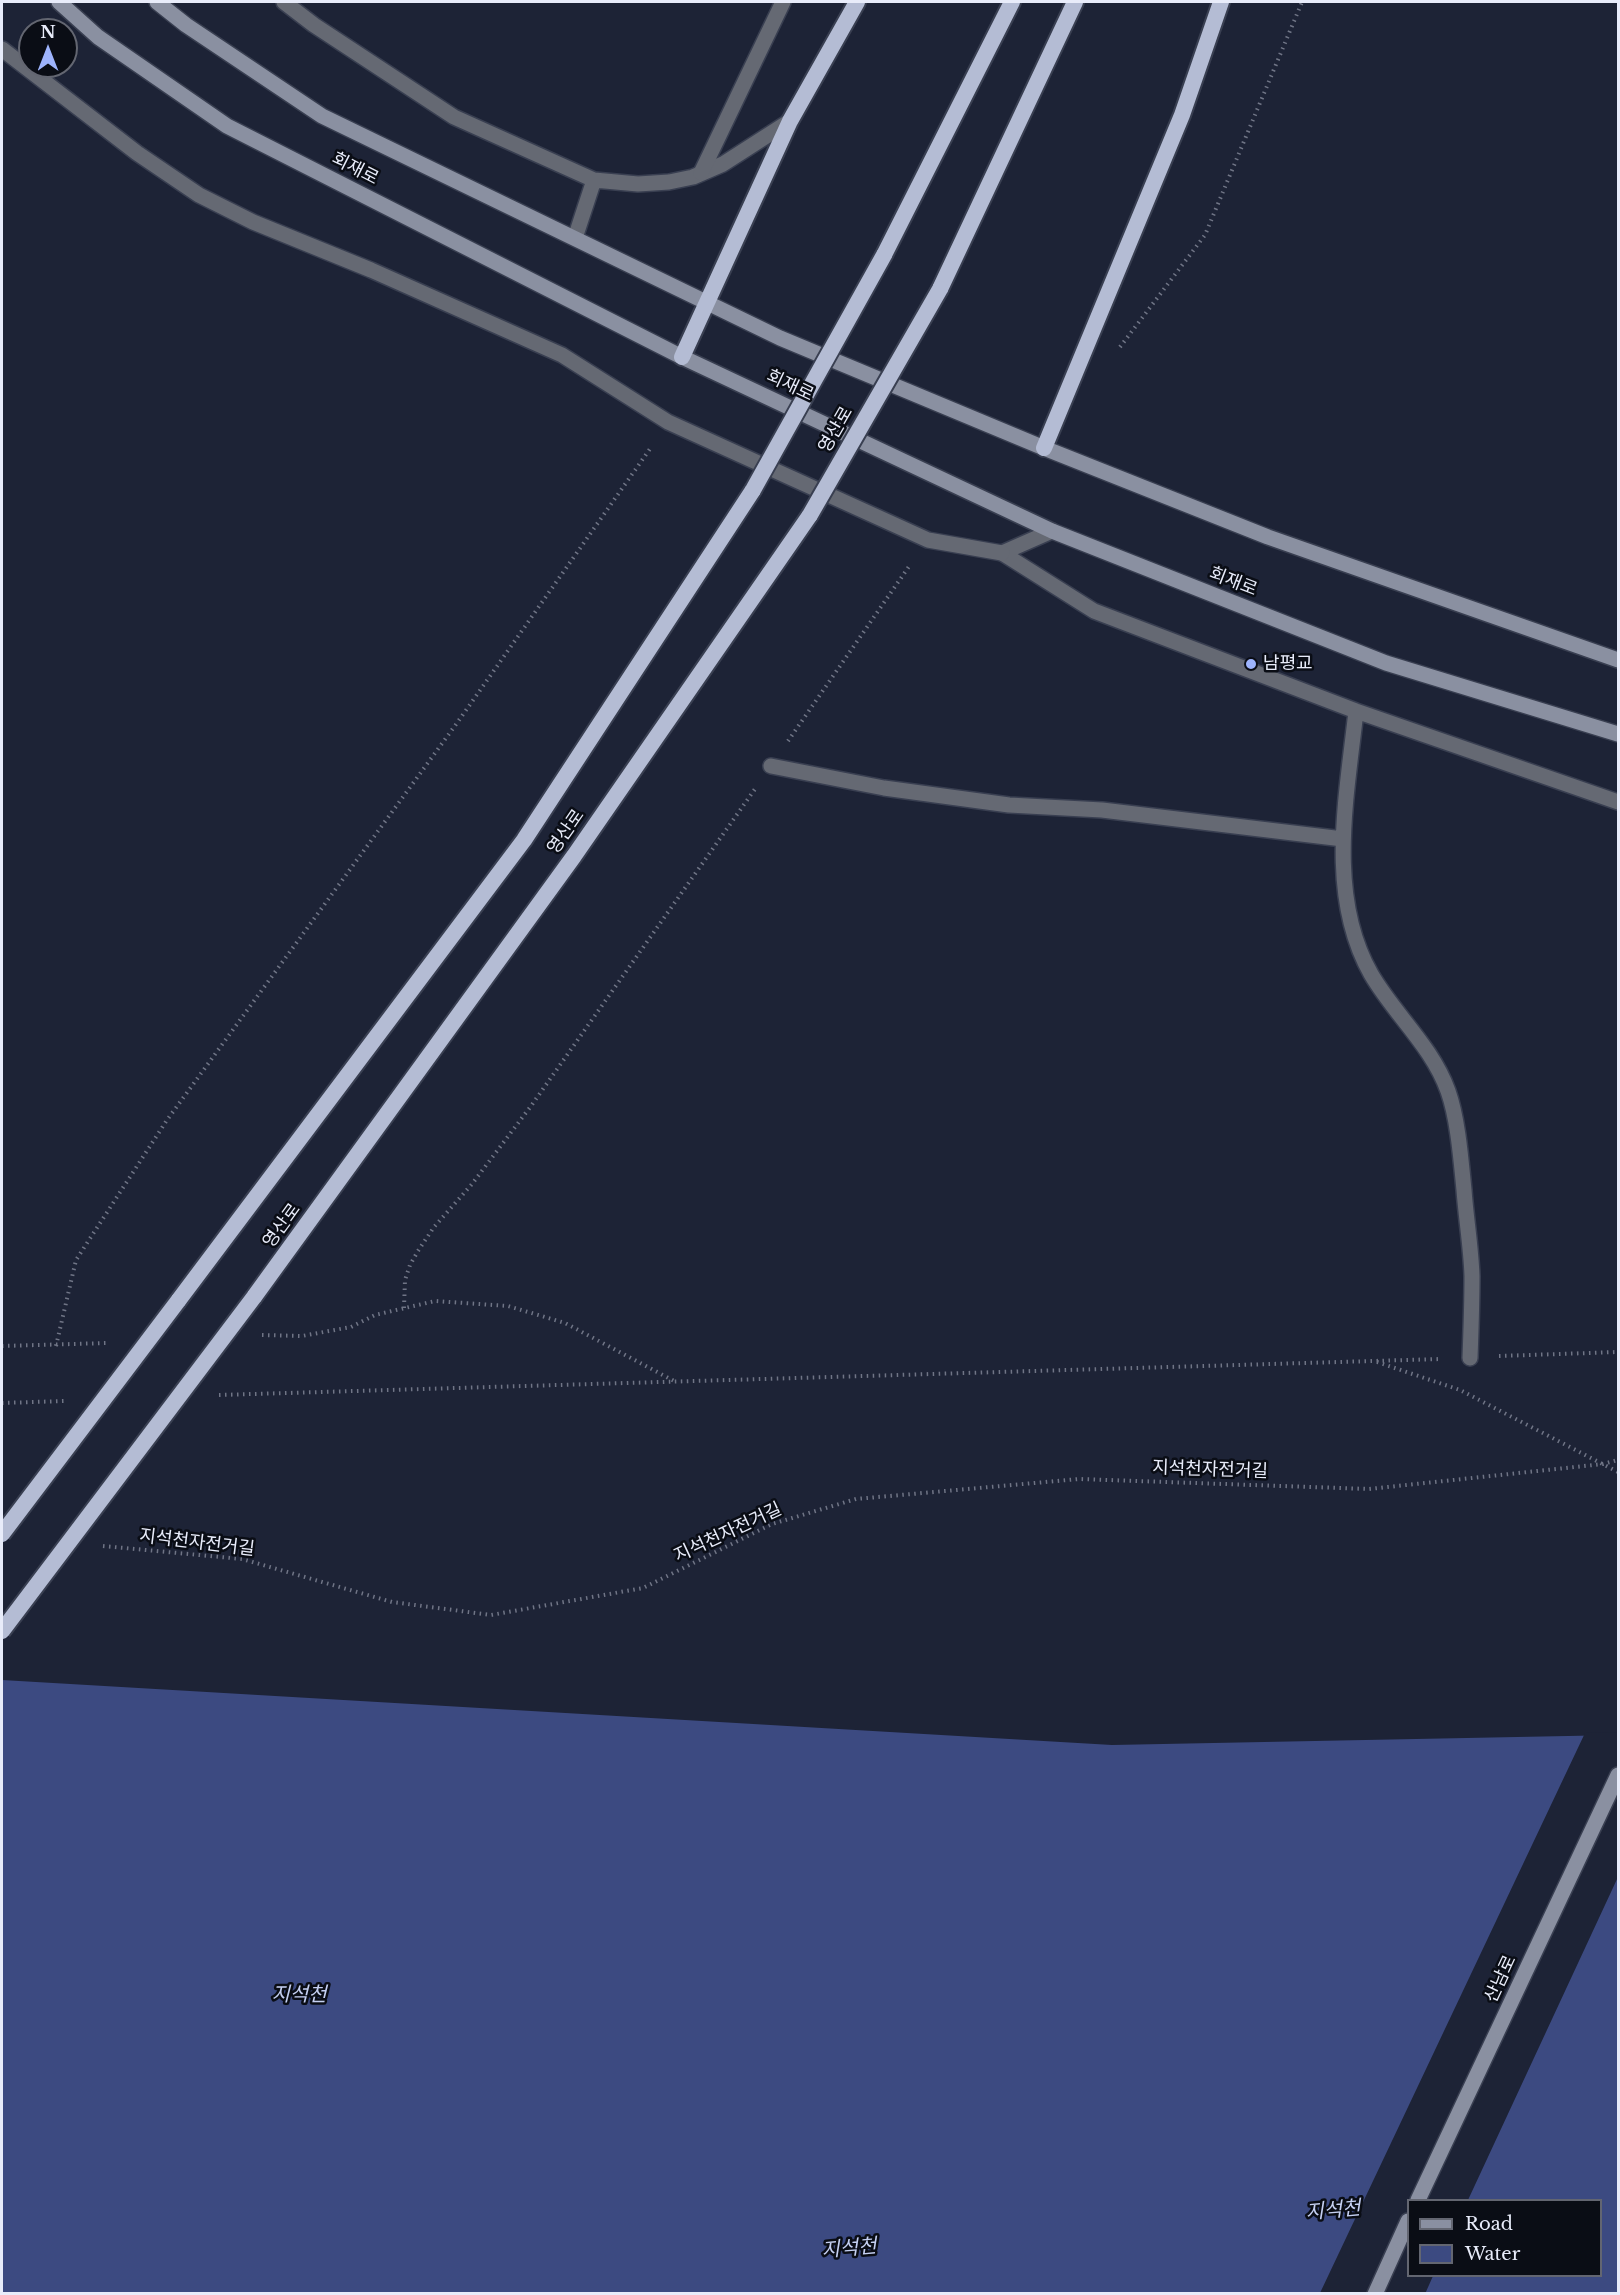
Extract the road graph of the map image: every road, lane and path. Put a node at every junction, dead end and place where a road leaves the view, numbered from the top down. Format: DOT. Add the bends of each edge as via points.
graph roads {
  1 [pos="59,2"];
  2 [pos="158,2"];
  3 [pos="284,2"];
  4 [pos="783,2"];
  5 [pos="857,2"];
  6 [pos="1011,2"];
  7 [pos="1075,2"];
  8 [pos="1221,2"];
  9 [pos="1302,2"];
  10 [pos="2,49"];
  11 [pos="790,120"];
  12 [pos="701,173"];
  13 [pos="594,180"];
  14 [pos="575,238"];
  15 [pos="706,304"];
  16 [pos="1114,356"];
  17 [pos="682,357"];
  18 [pos="668,422"];
  19 [pos="1044,448"];
  20 [pos="1052,531"];
  21 [pos="928,540"];
  22 [pos="1002,553"];
  23 [pos="1618,660"];
  24 [pos="1356,711"];
  25 [pos="1618,734"];
  26 [pos="771,766"];
  27 [pos="1618,802"];
  28 [pos="1343,839"];
  29 [pos="404,1308"];
  30 [pos="260,1335"];
  31 [pos="112,1343"];
  32 [pos="2,1346"];
  33 [pos="56,1346"];
  34 [pos="1618,1352"];
  35 [pos="1470,1358"];
  36 [pos="1374,1361"];
  37 [pos="677,1382"];
  38 [pos="217,1395"];
  39 [pos="74,1400"];
  40 [pos="2,1403"];
  41 [pos="1618,1460"];
  42 [pos="1603,1464"];
  43 [pos="1618,1472"];
  44 [pos="2,1534"];
  45 [pos="97,1546"];
  46 [pos="2,1631"];
  47 [pos="1618,1775"];
  48 [pos="1418,2199"];
  49 [pos="1407,2224"];
  50 [pos="1375,2294"];
  1 -- 17 [label="main road, 회재로" via="98,37 227,126"];
  2 -- 14 [label="main road, 회재로" via="322,116"];
  3 -- 13 [label="street" via="454,117"];
  4 -- 12 [label="street"];
  5 -- 11 [label="highway"];
  6 -- 44 [label="highway, 영산로, bridge" via="884,255 753,490 524,840"];
  7 -- 46 [label="highway, 영산로, bridge" via="940,289 810,515 574,856 254,1298"];
  8 -- 19 [label="highway" via="1182,115"];
  9 -- 16 [label="path" via="1205,235"];
  10 -- 18 [label="street" via="137,153 199,195 562,355"];
  11 -- 12 [label="street" via="723,164"];
  11 -- 15 [label="highway"];
  12 -- 13 [label="street" via="669,182"];
  13 -- 14 [label="street"];
  14 -- 15 [label="main road, 회재로"];
  15 -- 17 [label="highway"];
  15 -- 19 [label="main road, 회재로"];
  17 -- 20 [label="main road, 회재로"];
  18 -- 21 [label="street"];
  18 -- 33 [label="path" via="457,723 167,1120 76,1260"];
  19 -- 23 [label="main road, 회재로" via="1268,537"];
  20 -- 22 [label="street"];
  20 -- 25 [label="main road, 회재로" via="1386,663"];
  21 -- 22 [label="street"];
  21 -- 26 [label="path"];
  22 -- 24 [label="street" via="1094,611"];
  24 -- 27 [label="street"];
  24 -- 28 [label="street"];
  26 -- 28 [label="street" via="884,788 1009,805 1102,810"];
  26 -- 29 [label="path" via="531,1106 472,1185 434,1227 410,1265"];
  28 -- 35 [label="street" via="1343,866 1358,948 1371,975 1433,1060 1448,1092 1461,1157 1472,1276"];
  29 -- 30 [label="path" via="375,1315 351,1327 302,1336"];
  29 -- 37 [label="path" via="435,1301 508,1306 565,1323"];
  31 -- 33 [label="path"];
  32 -- 33 [label="path"];
  34 -- 35 [label="path"];
  35 -- 36 [label="path"];
  36 -- 37 [label="path"];
  36 -- 42 [label="path" via="1460,1390"];
  37 -- 38 [label="path"];
  39 -- 40 [label="path"];
  41 -- 42 [label="path, 지석천자전거길"];
  42 -- 43 [label="path"];
  42 -- 45 [label="path, 지석천자전거길" via="1369,1489 1079,1479 856,1499 772,1524 643,1588 491,1615 392,1602 242,1559"];
  47 -- 48 [label="main road, 산남로"];
  49 -- 50 [label="main road"];
}
